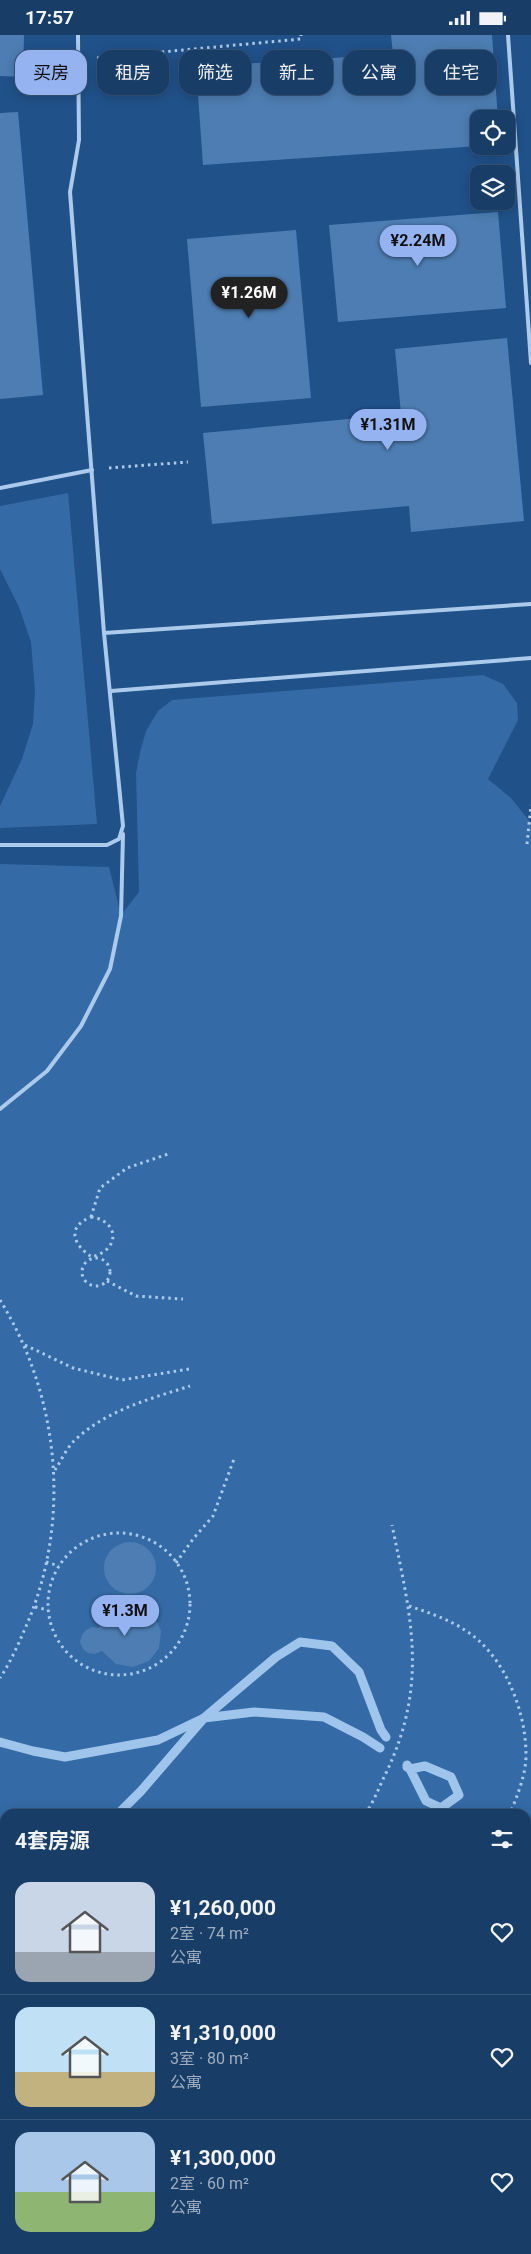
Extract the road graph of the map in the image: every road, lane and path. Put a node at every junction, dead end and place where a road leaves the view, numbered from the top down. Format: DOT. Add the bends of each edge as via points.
graph roads {
  1 [pos="78,35"];
  2 [pos="301,35"];
  3 [pos="508,35"];
  4 [pos="79,50"];
  5 [pos="87,59"];
  6 [pos="79,95"];
  7 [pos="531,363"];
  8 [pos="188,462"];
  9 [pos="92,470"];
  10 [pos="0,488"];
  11 [pos="531,603"];
  12 [pos="104,633"];
  13 [pos="531,659"];
  14 [pos="111,691"];
  15 [pos="531,805"];
  16 [pos="123,827"];
  17 [pos="527,843"];
  18 [pos="0,845"];
  19 [pos="0,1109"];
  20 [pos="171,1153"];
  21 [pos="91,1217"];
  22 [pos="92,1257"];
  23 [pos="107,1281"];
  24 [pos="183,1299"];
  25 [pos="0,1300"];
  26 [pos="24,1345"];
  27 [pos="189,1369"];
  28 [pos="190,1386"];
  29 [pos="234,1459"];
  30 [pos="54,1470"];
  31 [pos="392,1525"];
  32 [pos="46,1562"];
  33 [pos="176,1563"];
  34 [pos="60,1566"];
  35 [pos="409,1606"];
  36 [pos="35,1607"];
  37 [pos="48,1610"];
  38 [pos="0,1678"];
  39 [pos="368,1809"];
  40 [pos="512,1809"];
  1 -- 4 [label="lane"];
  2 -- 5 [label="path" via="301,39"];
  3 -- 7 [label="lane"];
  6 -- 9 [label="lane" via="78,140 70,192"];
  8 -- 9 [label="path"];
  9 -- 10 [label="lane"];
  9 -- 12 [label="lane"];
  11 -- 12 [label="lane"];
  12 -- 14 [label="lane"];
  13 -- 14 [label="lane"];
  14 -- 16 [label="lane"];
  15 -- 17 [label="path"];
  16 -- 18 [label="lane" via="119,839 107,845"];
  16 -- 19 [label="lane" via="121,916 110,969 81,1026 47,1071"];
  20 -- 21 [label="path" via="127,1168 100,1189"];
  21 -- 22 [label="path" via="81,1221 75,1241"];
  21 -- 22 [label="path" via="100,1217 112,1230 109,1247"];
  22 -- 23 [label="path" via="99,1257 110,1267 111,1275"];
  22 -- 23 [label="path" via="82,1269 86,1283 100,1286"];
  23 -- 24 [label="path" via="136,1296"];
  25 -- 26 [label="path"];
  26 -- 27 [label="path" via="73,1369 122,1380"];
  26 -- 30 [label="path" via="45,1406"];
  28 -- 30 [label="path" via="133,1405 88,1429 73,1442"];
  29 -- 33 [label="path" via="213,1516"];
  30 -- 32 [label="path" via="52,1537"];
  31 -- 35 [label="path"];
  32 -- 34 [label="path"];
  32 -- 36 [label="path"];
  33 -- 34 [label="path" via="147,1539 129,1534 110,1534 92,1538 76,1548"];
  33 -- 37 [label="path" via="185,1579 189,1615 184,1632 168,1654 146,1670 129,1675 111,1675 93,1671 77,1662 54,1633"];
  34 -- 37 [label="path" via="48,1596"];
  35 -- 39 [label="path" via="413,1642 410,1702 399,1745"];
  35 -- 40 [label="path" via="445,1618 477,1639 502,1668 522,1717 526,1756"];
  36 -- 37 [label="path"];
  36 -- 38 [label="path" via="10,1664"];
}
